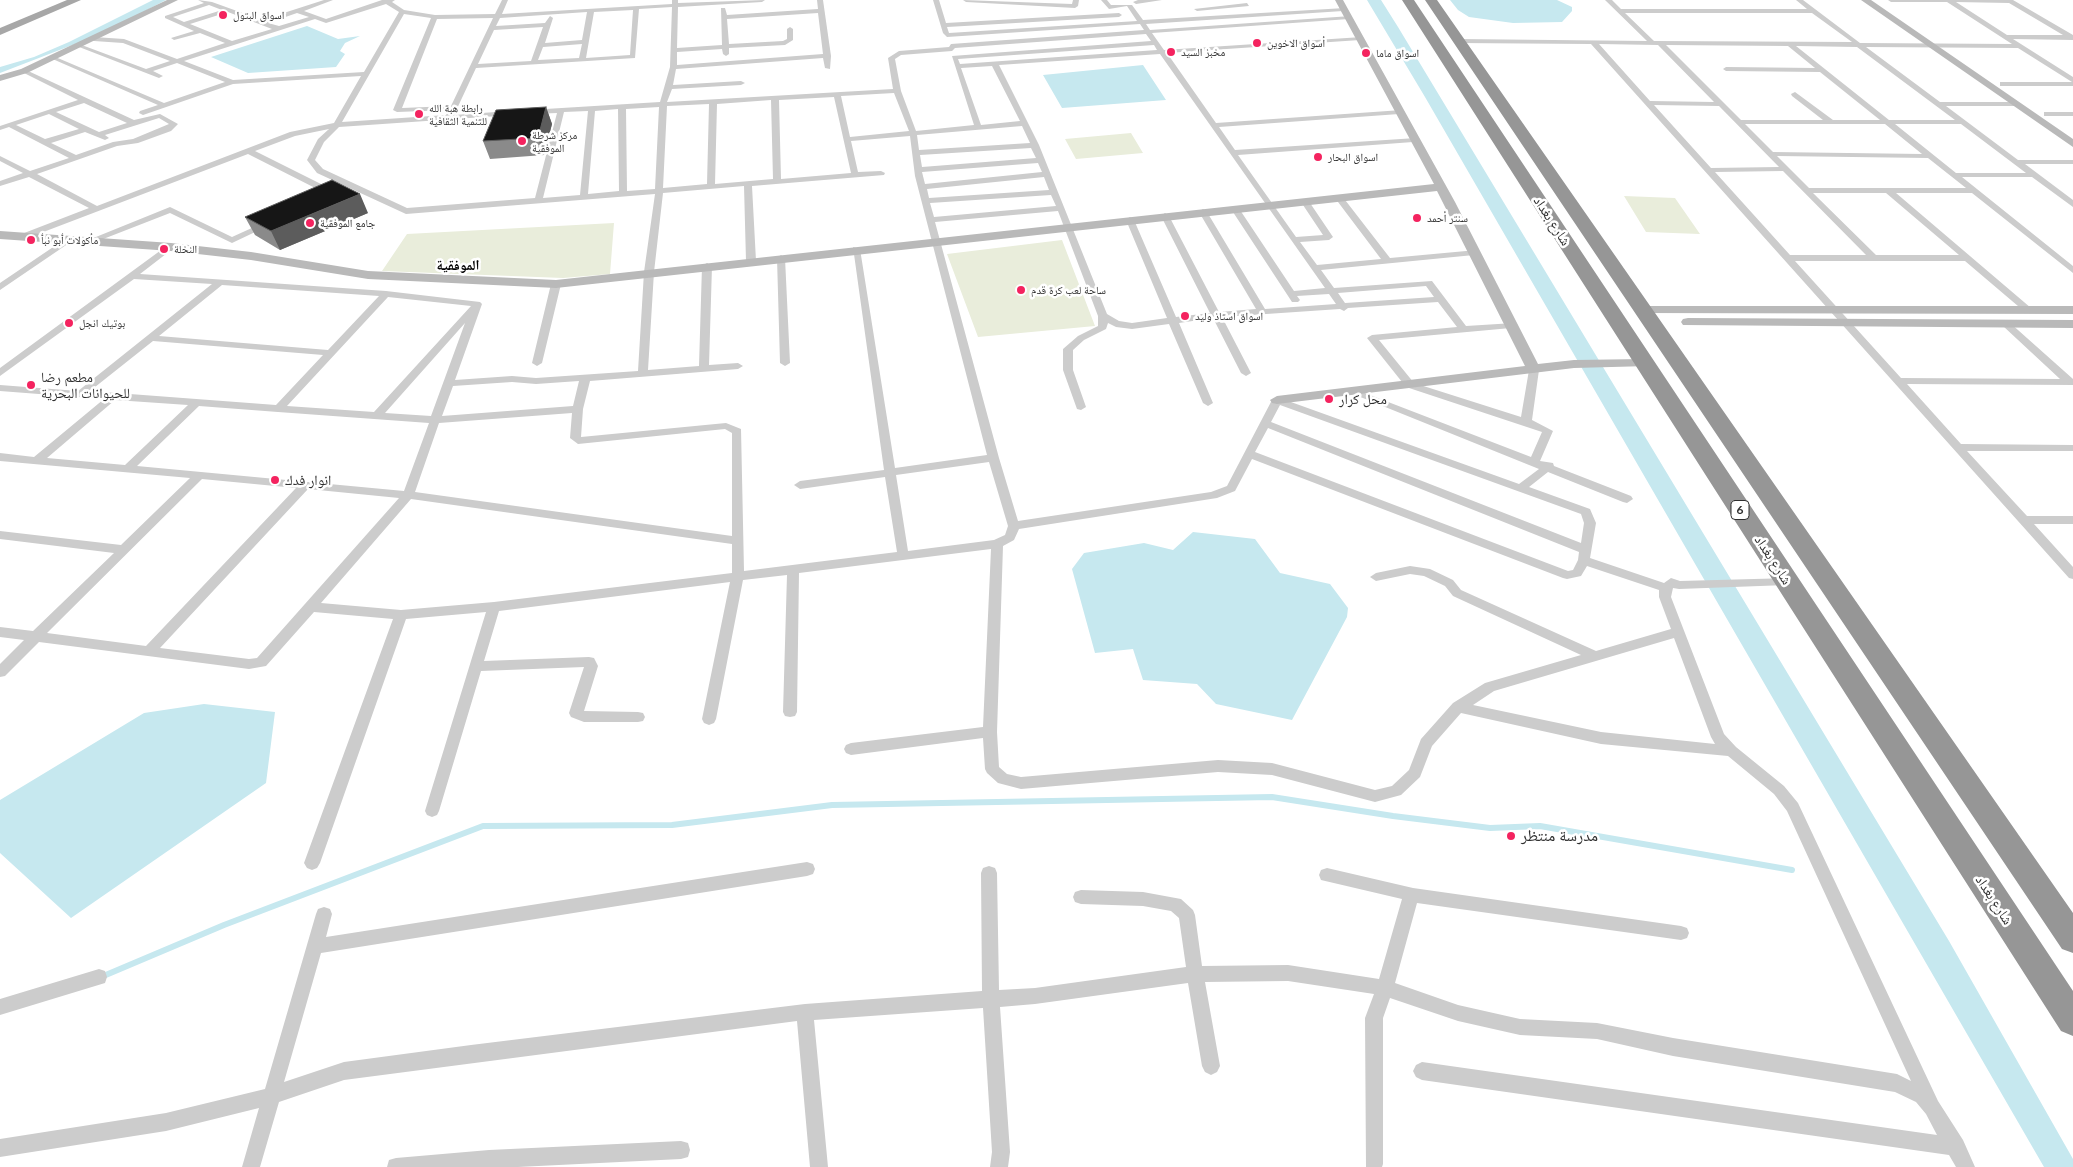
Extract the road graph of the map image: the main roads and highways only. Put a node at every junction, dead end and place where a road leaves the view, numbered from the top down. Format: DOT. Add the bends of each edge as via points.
graph roads {
  1 [pos="76,0"];
  2 [pos="1408,0"];
  3 [pos="1431,0"];
  4 [pos="0,32"];
  5 [pos="2071,932"];
  6 [pos="2073,1020"];
  1 -- 4 [label="main road"];
  2 -- 6 [label="highway, شارع بغداد / 6"];
  3 -- 5 [label="highway, شارع بغداد / 6"];
}
